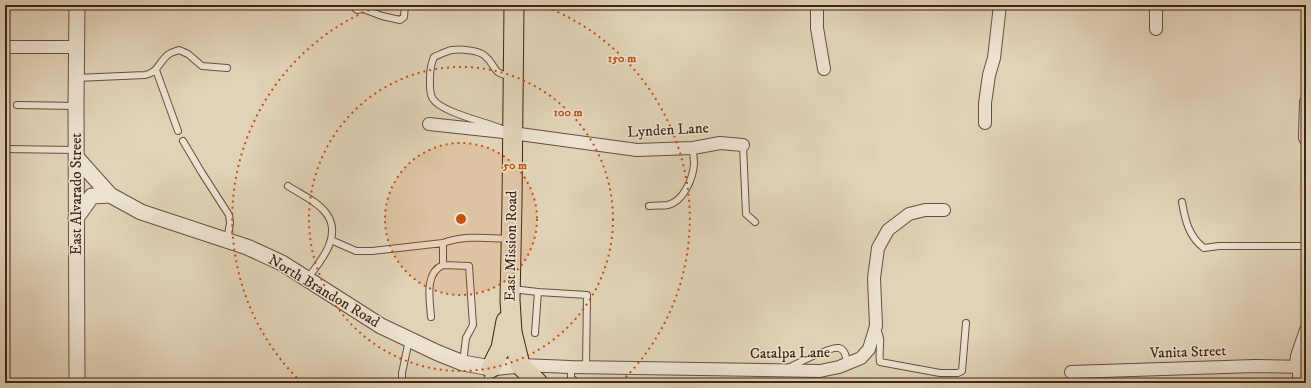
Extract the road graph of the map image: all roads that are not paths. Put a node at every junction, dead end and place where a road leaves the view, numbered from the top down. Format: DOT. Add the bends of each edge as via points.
graph roads {
  1 [pos="77,5"];
  2 [pos="405,5"];
  3 [pos="514,5"];
  4 [pos="817,5"];
  5 [pos="1000,5"];
  6 [pos="1156,5"];
  7 [pos="358,6"];
  8 [pos="1156,29"];
  9 [pos="5,47"];
  10 [pos="76,47"];
  11 [pos="227,68"];
  12 [pos="824,68"];
  13 [pos="156,70"];
  14 [pos="513,76"];
  15 [pos="76,78"];
  16 [pos="1306,102"];
  17 [pos="17,104"];
  18 [pos="76,106"];
  19 [pos="985,123"];
  20 [pos="429,124"];
  21 [pos="178,131"];
  22 [pos="512,131"];
  23 [pos="1306,139"];
  24 [pos="184,141"];
  25 [pos="743,145"];
  26 [pos="693,148"];
  27 [pos="5,149"];
  28 [pos="76,154"];
  29 [pos="288,186"];
  30 [pos="110,195"];
  31 [pos="1182,202"];
  32 [pos="649,206"];
  33 [pos="944,210"];
  34 [pos="76,218"];
  35 [pos="755,222"];
  36 [pos="511,239"];
  37 [pos="331,240"];
  38 [pos="227,241"];
  39 [pos="443,243"];
  40 [pos="1306,246"];
  41 [pos="443,265"];
  42 [pos="307,278"];
  43 [pos="538,292"];
  44 [pos="510,294"];
  45 [pos="431,317"];
  46 [pos="966,323"];
  47 [pos="876,326"];
  48 [pos="1306,330"];
  49 [pos="535,333"];
  50 [pos="409,340"];
  51 [pos="463,363"];
  52 [pos="846,364"];
  53 [pos="571,367"];
  54 [pos="586,367"];
  55 [pos="1300,367"];
  56 [pos="786,370"];
  57 [pos="1071,372"];
  58 [pos="489,375"];
  59 [pos="529,377"];
  60 [pos="77,383"];
  61 [pos="402,383"];
  62 [pos="578,383"];
  63 [pos="1299,383"];
  1 -- 10 [label="street, East Alvarado Street"];
  2 -- 7 [label="lane" via="404,17 400,20"];
  3 -- 14 [label="main road, East Mission Road"];
  4 -- 12 [label="street" via="817,28"];
  5 -- 19 [label="street" via="994,58 985,103"];
  6 -- 8 [label="street"];
  9 -- 10 [label="street"];
  10 -- 15 [label="street, East Alvarado Street"];
  11 -- 13 [label="lane" via="202,66 179,50 170,54"];
  13 -- 15 [label="lane" via="145,75"];
  13 -- 21 [label="lane"];
  14 -- 22 [label="main road, East Mission Road"];
  14 -- 22 [label="lane" via="497,72 486,56 478,52 451,50 434,57 429,87 433,99 440,106"];
  15 -- 18 [label="street, East Alvarado Street"];
  16 -- 23 [label="street"];
  17 -- 18 [label="lane"];
  18 -- 28 [label="street, East Alvarado Street"];
  20 -- 22 [label="street, Lynden Lane"];
  22 -- 26 [label="street, Lynden Lane" via="637,150"];
  22 -- 36 [label="main road, East Mission Road"];
  24 -- 38 [label="lane" via="229,214"];
  25 -- 26 [label="street, Lynden Lane" via="720,143"];
  25 -- 35 [label="lane" via="746,214"];
  26 -- 32 [label="lane" via="694,164 691,177 680,198 669,204"];
  27 -- 28 [label="lane"];
  28 -- 30 [label="street, North Brandon Road"];
  28 -- 34 [label="street, East Alvarado Street"];
  29 -- 37 [label="lane" via="325,212 332,223"];
  30 -- 34 [label="street" via="92,196"];
  30 -- 38 [label="street, North Brandon Road" via="141,212"];
  31 -- 40 [label="lane" via="1190,232 1204,248"];
  33 -- 47 [label="street, Catalpa Lane" via="925,210 910,214 888,230 878,248 874,278"];
  34 -- 60 [label="street, East Alvarado Street"];
  36 -- 39 [label="lane" via="478,237 453,239"];
  36 -- 44 [label="main road, East Mission Road"];
  37 -- 39 [label="lane" via="356,251"];
  37 -- 42 [label="lane" via="320,263"];
  38 -- 42 [label="street, North Brandon Road" via="247,246"];
  39 -- 41 [label="lane"];
  41 -- 45 [label="lane" via="432,274"];
  41 -- 51 [label="lane" via="469,266 473,325 466,338"];
  42 -- 50 [label="street, North Brandon Road" via="381,326"];
  43 -- 44 [label="lane"];
  43 -- 49 [label="lane"];
  43 -- 54 [label="lane" via="587,295"];
  44 -- 58 [label="main road" via="501,348"];
  44 -- 59 [label="main road, East Mission Road" via="512,332"];
  46 -- 47 [label="lane" via="962,371 958,373 940,373 880,362 880,336"];
  47 -- 52 [label="street, Catalpa Lane" via="869,349 861,358"];
  48 -- 55 [label="street" via="1297,356"];
  50 -- 51 [label="street, North Brandon Road"];
  50 -- 61 [label="lane"];
  51 -- 58 [label="street, North Brandon Road"];
  52 -- 56 [label="street, Catalpa Lane" via="839,368 820,371"];
  52 -- 56 [label="lane" via="844,352 837,348 826,350"];
  53 -- 54 [label="street, Catalpa Lane"];
  53 -- 59 [label="street, Catalpa Lane"];
  53 -- 62 [label="lane" via="571,378"];
  54 -- 56 [label="street, Catalpa Lane"];
  55 -- 57 [label="street, Vanita Street"];
  55 -- 63 [label="street"];
  58 -- 59 [label="street, North Brandon Road"];
}
